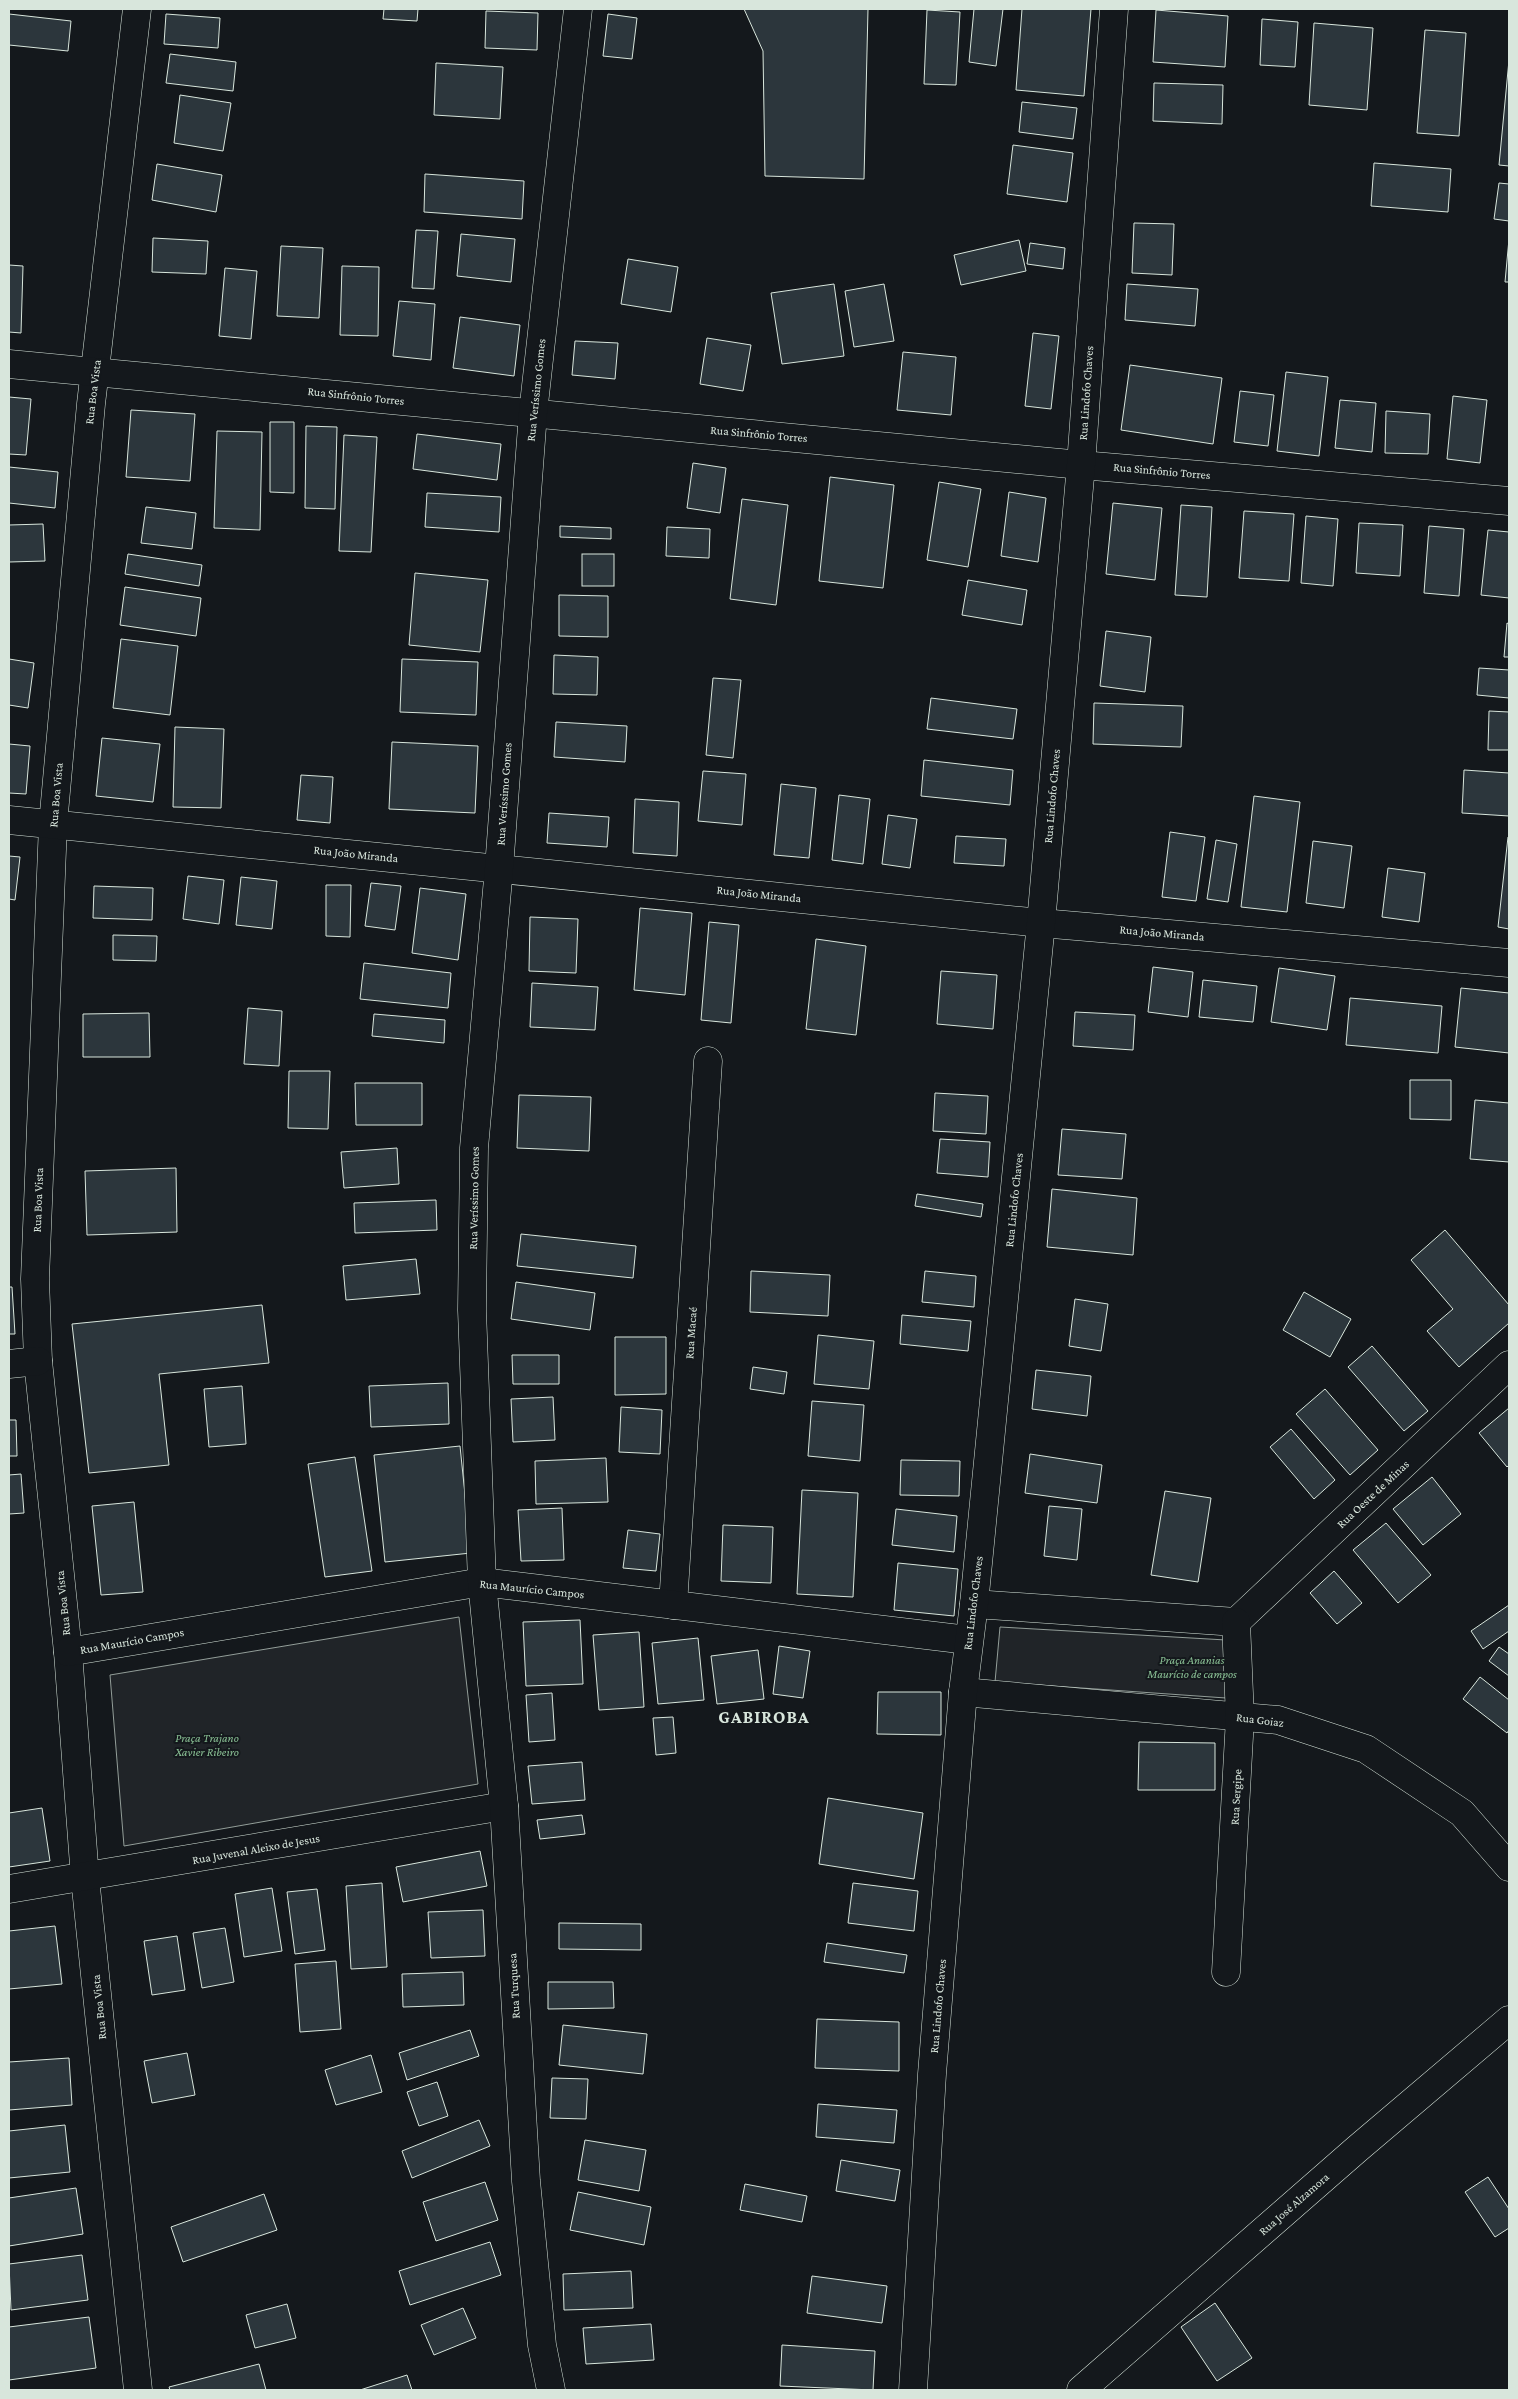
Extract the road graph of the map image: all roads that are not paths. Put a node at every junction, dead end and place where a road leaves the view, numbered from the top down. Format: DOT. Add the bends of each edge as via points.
graph roads {
  1 [pos="137,9"];
  2 [pos="578,9"];
  3 [pos="1114,9"];
  4 [pos="9,364"];
  5 [pos="95,371"];
  6 [pos="533,413"];
  7 [pos="1081,465"];
  8 [pos="1509,501"];
  9 [pos="9,820"];
  10 [pos="53,824"];
  11 [pos="499,868"];
  12 [pos="1041,923"];
  13 [pos="1509,963"];
  14 [pos="708,1061"];
  15 [pos="38,1361"];
  16 [pos="9,1364"];
  17 [pos="1509,1365"];
  18 [pos="482,1582"];
  19 [pos="974,1604"];
  20 [pos="674,1605"];
  21 [pos="1236,1622"];
  22 [pos="968,1640"];
  23 [pos="68,1652"];
  24 [pos="964,1692"];
  25 [pos="1240,1718"];
  26 [pos="504,1806"];
  27 [pos="1509,1867"];
  28 [pos="85,1878"];
  29 [pos="9,1889"];
  30 [pos="1226,1972"];
  31 [pos="1509,2020"];
  32 [pos="138,2390"];
  33 [pos="551,2390"];
  34 [pos="913,2390"];
  35 [pos="1081,2390"];
  1 -- 5 [label="street, Rua Boa Vista"];
  2 -- 6 [label="street, Rua Veríssimo Gomes"];
  3 -- 7 [label="street, Rua Lindofo Chaves"];
  4 -- 5 [label="street, Rua Sinfrônio Torres"];
  5 -- 6 [label="street, Rua Sinfrônio Torres"];
  5 -- 10 [label="street, Rua Boa Vista"];
  6 -- 7 [label="street, Rua Sinfrônio Torres"];
  6 -- 11 [label="street, Rua Veríssimo Gomes"];
  7 -- 8 [label="street, Rua Sinfrônio Torres"];
  7 -- 12 [label="street, Rua Lindofo Chaves"];
  9 -- 10 [label="street, Rua João Miranda"];
  10 -- 11 [label="street, Rua João Miranda"];
  10 -- 15 [label="street, Rua Boa Vista" via="35,1279"];
  11 -- 12 [label="street, Rua João Miranda"];
  11 -- 18 [label="street, Rua Veríssimo Gomes" via="474,1148 472,1310"];
  12 -- 13 [label="street, Rua João Miranda"];
  12 -- 19 [label="street, Rua Lindofo Chaves"];
  14 -- 20 [label="street, Rua Macaé"];
  15 -- 16 [label="street"];
  15 -- 23 [label="street, Rua Boa Vista"];
  17 -- 21 [label="street, Rua Oeste de Minas"];
  18 -- 20 [label="street, Rua Maurício Campos"];
  18 -- 23 [label="street, Rua Maurício Campos"];
  18 -- 26 [label="street, Rua Turquesa"];
  19 -- 21 [label="street"];
  19 -- 22 [label="street, Rua Lindofo Chaves"];
  20 -- 22 [label="street, Rua Maurício Campos"];
  21 -- 25 [label="street, Rua Sergipe"];
  22 -- 24 [label="street, Rua Lindofo Chaves"];
  23 -- 28 [label="street, Rua Boa Vista"];
  24 -- 25 [label="street, Rua Goiaz"];
  24 -- 34 [label="street, Rua Lindofo Chaves" via="932,2074"];
  25 -- 27 [label="street, Rua Goiaz" via="1278,1720 1366,1749 1462,1813"];
  25 -- 30 [label="street, Rua Sergipe"];
  26 -- 28 [label="street, Rua Juvenal Aleixo de Jesus"];
  26 -- 33 [label="street, Rua Turquesa" via="526,2181 542,2345"];
  28 -- 29 [label="street, Rua Juvenal Aleixo de Jesus"];
  28 -- 32 [label="street, Rua Boa Vista"];
  31 -- 35 [label="street, Rua José Alzamora"];
}
